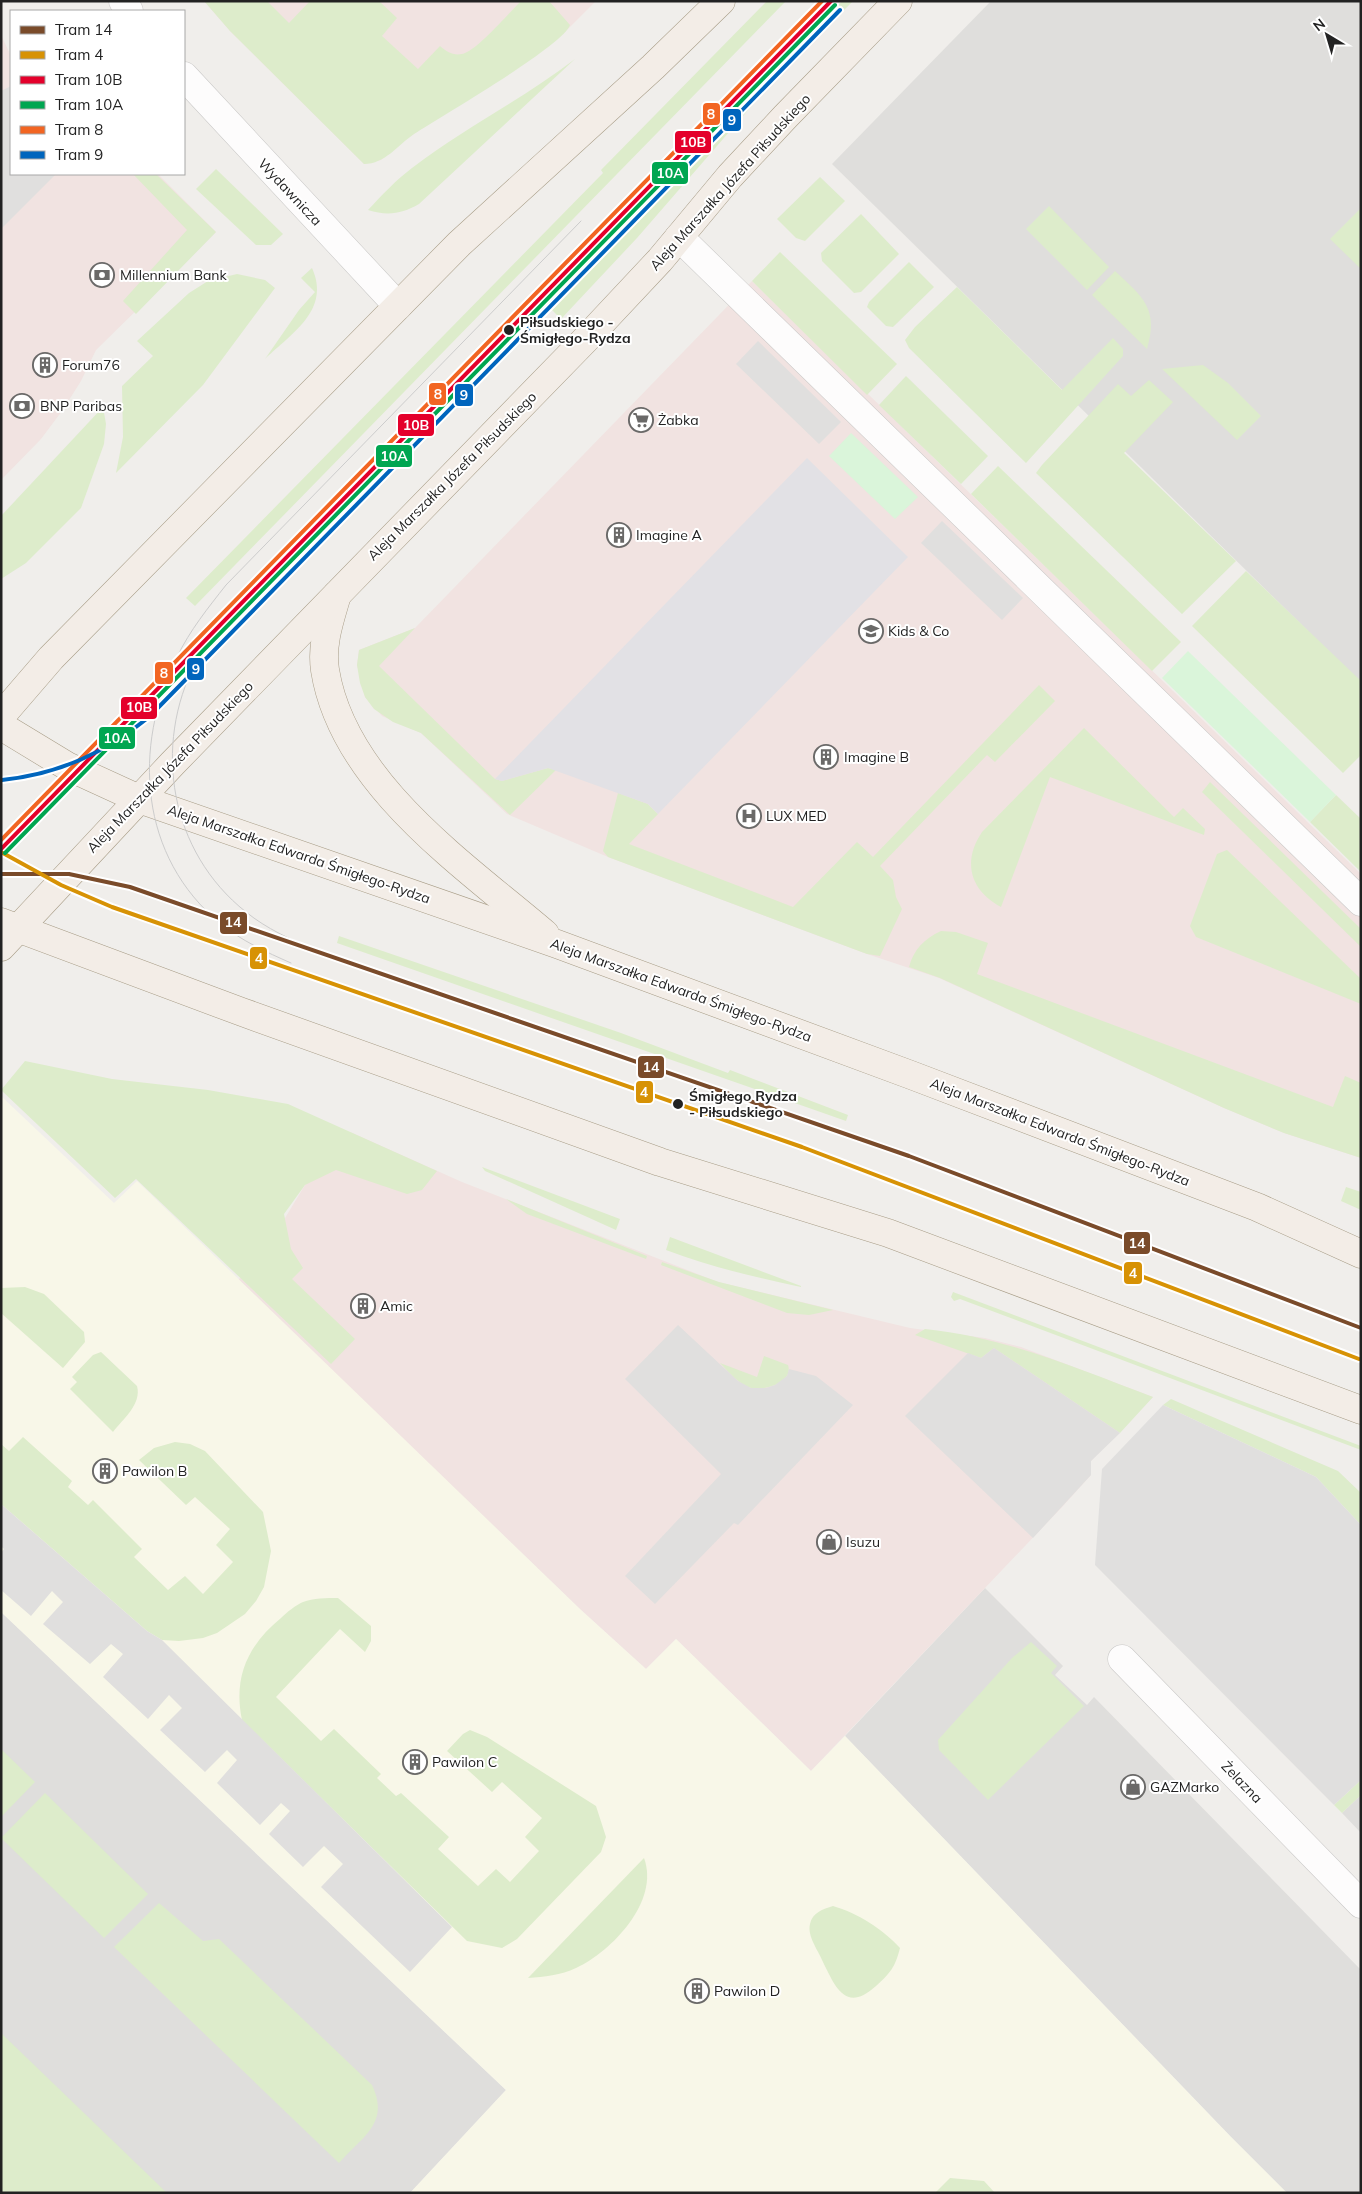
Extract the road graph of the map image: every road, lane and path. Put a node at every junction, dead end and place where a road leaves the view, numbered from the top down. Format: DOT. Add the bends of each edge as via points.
graph roads {
  1 [pos="721,1"];
  2 [pos="898,1"];
  3 [pos="185,77"];
  4 [pos="679,237"];
  5 [pos="398,306"];
  6 [pos="339,591"];
  7 [pos="1,716"];
  8 [pos="1,726"];
  9 [pos="139,799"];
  10 [pos="1361,902"];
  11 [pos="7,933"];
  12 [pos="557,944"];
  13 [pos="1361,1254"];
  14 [pos="1361,1410"];
  15 [pos="1122,1660"];
  16 [pos="1361,1904"];
  1 -- 5 [label="main road" via="459,244"];
  2 -- 4 [label="main road, Aleja Marszałka Józefa Piłsudskiego" via="784,117"];
  3 -- 5 [label="street, Wydawnicza"];
  4 -- 6 [label="main road, Aleja Marszałka Józefa Piłsudskiego" via="585,340"];
  4 -- 10 [label="street"];
  5 -- 7 [label="main road" via="51,658"];
  6 -- 9 [label="main road, Aleja Marszałka Józefa Piłsudskiego"];
  6 -- 12 [label="main road" via="324,648 325,668 339,715 356,749 382,786 425,831"];
  8 -- 9 [label="main road, Aleja Marszałka Edwarda Śmigłego-Rydza" via="67,766"];
  9 -- 11 [label="main road, Aleja Marszałka Józefa Piłsudskiego"];
  9 -- 12 [label="main road, Aleja Marszałka Edwarda Śmigłego-Rydza"];
  11 -- 14 [label="main road" via="242,1012 660,1162 888,1233"];
  12 -- 13 [label="main road, Aleja Marszałka Edwarda Śmigłego-Rydza" via="1010,1112 1256,1207"];
  15 -- 16 [label="street, Żelazna"];
}
